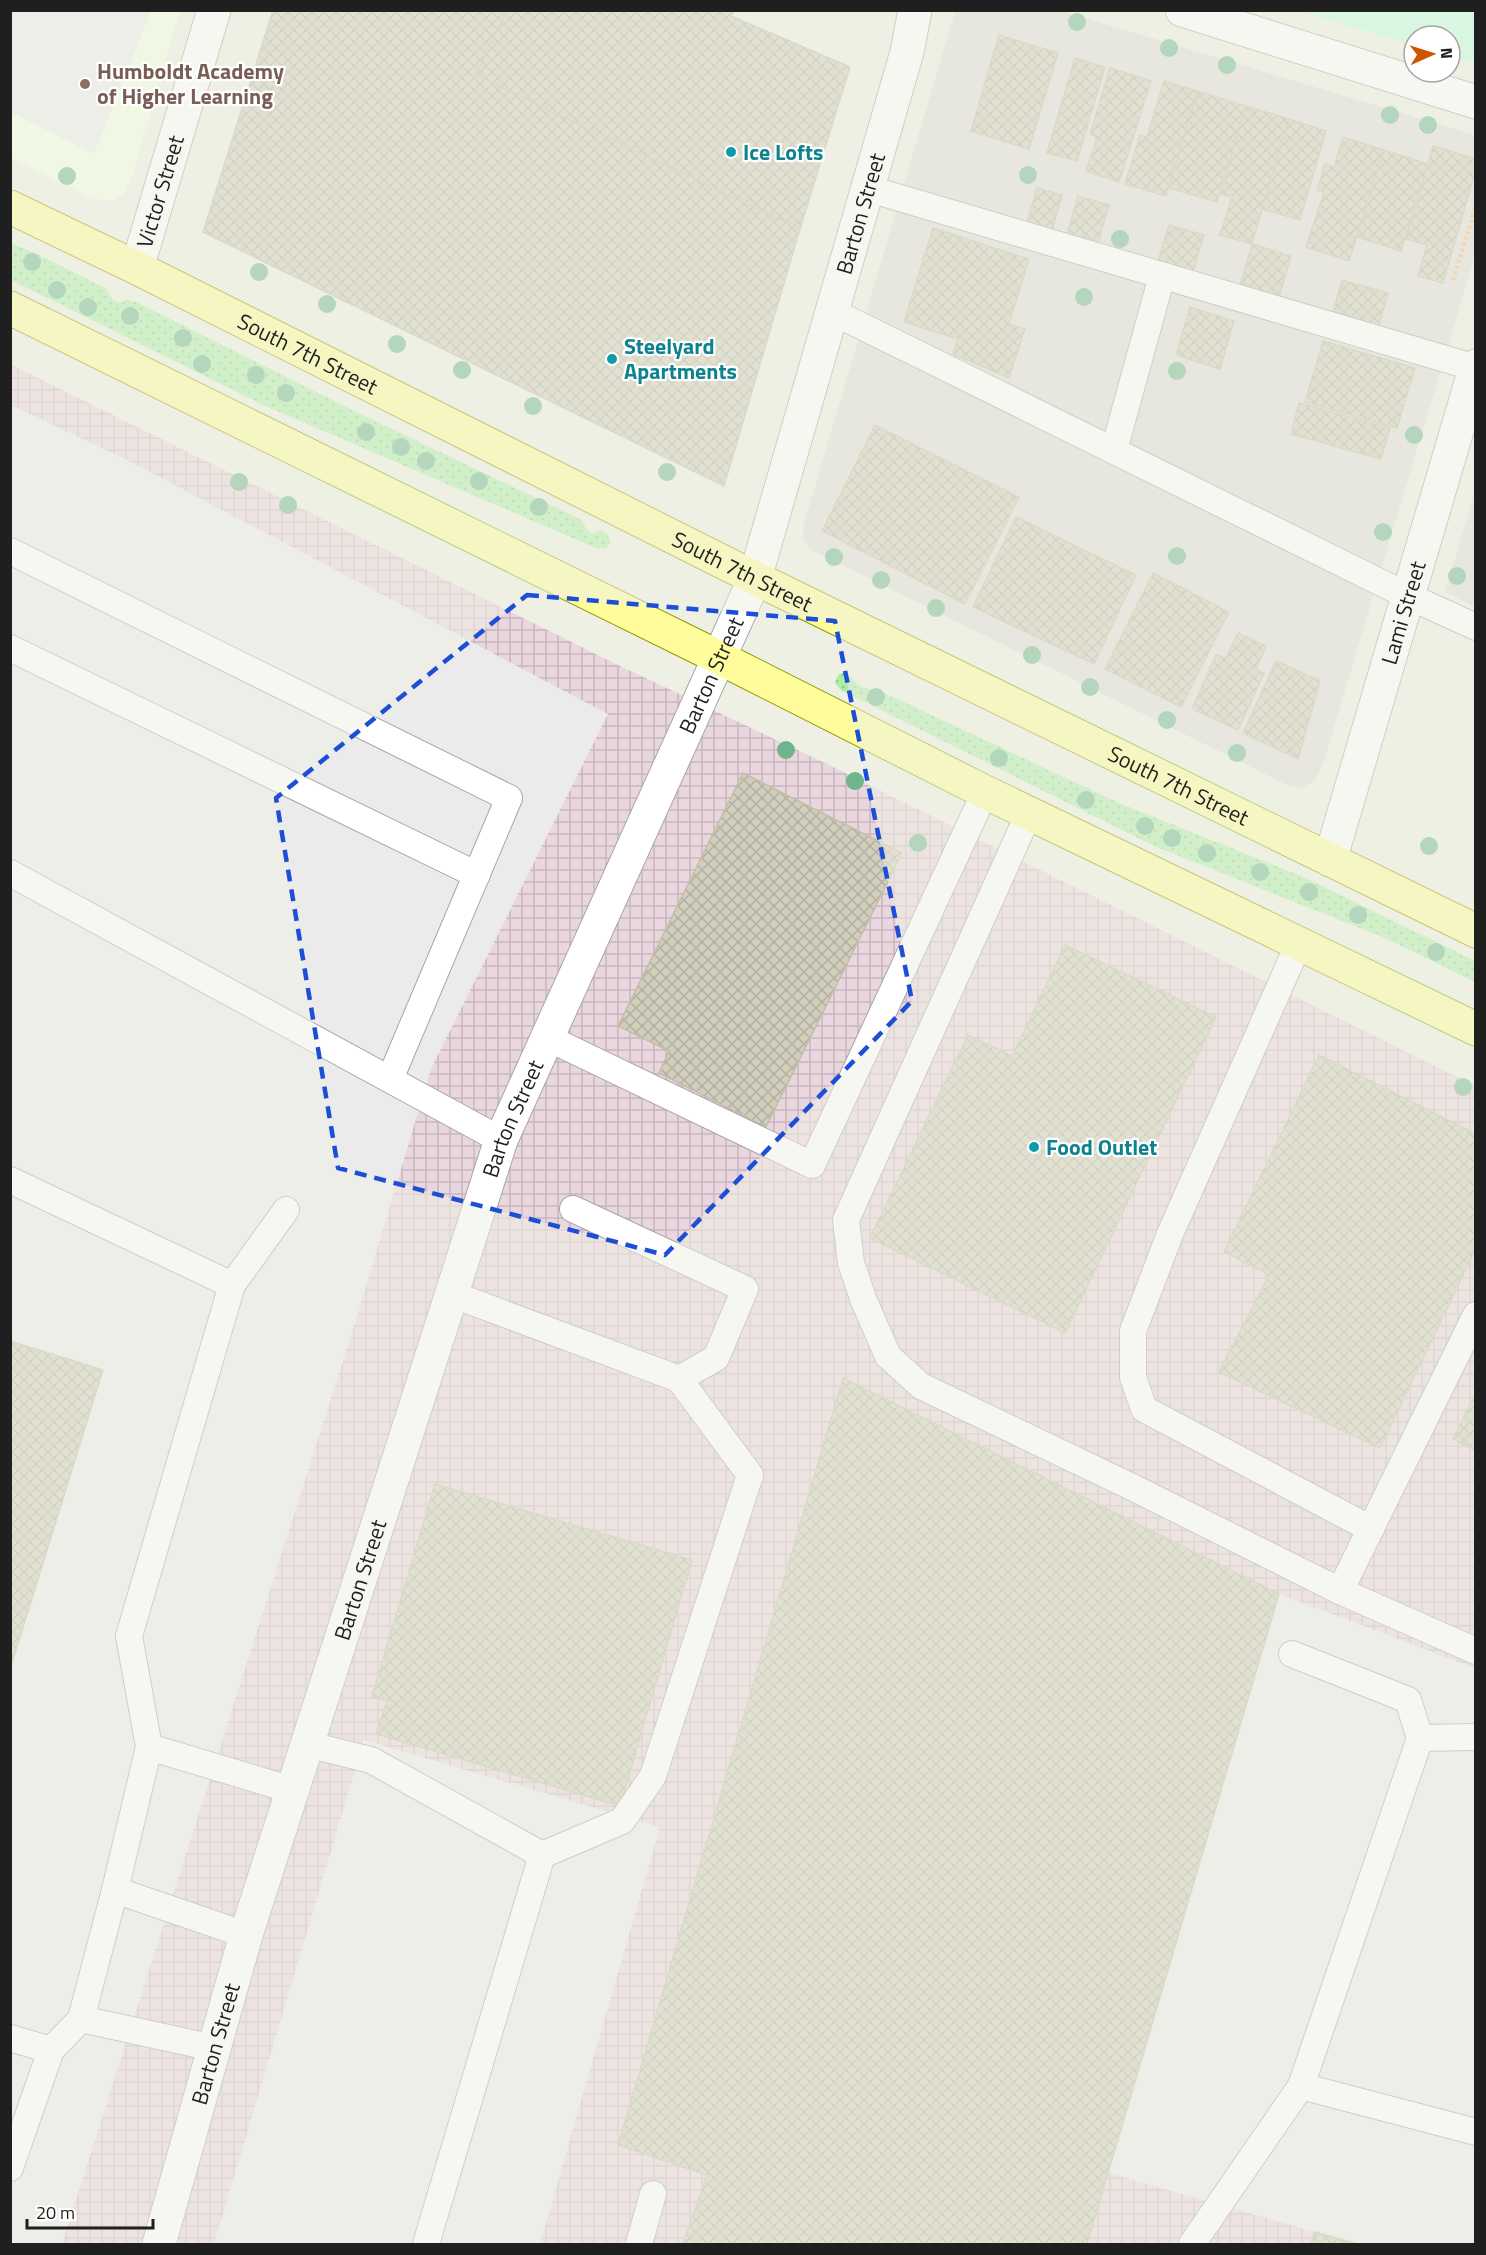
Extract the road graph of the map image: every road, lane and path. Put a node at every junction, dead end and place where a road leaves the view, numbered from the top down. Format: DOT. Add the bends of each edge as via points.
graph roads {
  1 [pos="214,10"];
  2 [pos="915,10"];
  3 [pos="1182,10"];
  4 [pos="1476,102"];
  5 [pos="866,188"];
  6 [pos="1476,206"];
  7 [pos="10,207"];
  8 [pos="137,268"];
  9 [pos="1162,276"];
  10 [pos="1453,280"];
  11 [pos="10,308"];
  12 [pos="831,311"];
  13 [pos="1475,368"];
  14 [pos="1114,450"];
  15 [pos="10,551"];
  16 [pos="755,578"];
  17 [pos="1408,596"];
  18 [pos="1476,627"];
  19 [pos="10,648"];
  20 [pos="720,658"];
  21 [pos="985,792"];
  22 [pos="1029,813"];
  23 [pos="1330,860"];
  24 [pos="10,873"];
  25 [pos="477,875"];
  26 [pos="1476,930"];
  27 [pos="1299,943"];
  28 [pos="1476,1029"];
  29 [pos="548,1038"];
  30 [pos="390,1079"];
  31 [pos="501,1140"];
  32 [pos="10,1180"];
  33 [pos="573,1209"];
  34 [pos="286,1210"];
  35 [pos="232,1285"];
  36 [pos="451,1294"];
  37 [pos="1476,1315"];
  38 [pos="679,1379"];
  39 [pos="1371,1529"];
  40 [pos="1340,1592"];
  41 [pos="1476,1651"];
  42 [pos="1292,1654"];
  43 [pos="1476,1737"];
  44 [pos="1420,1738"];
  45 [pos="306,1744"];
  46 [pos="149,1747"];
  47 [pos="292,1790"];
  48 [pos="542,1855"];
  49 [pos="115,1890"];
  50 [pos="246,1935"];
  51 [pos="81,2019"];
  52 [pos="10,2038"];
  53 [pos="214,2048"];
  54 [pos="51,2050"];
  55 [pos="1301,2086"];
  56 [pos="17,2125"];
  57 [pos="1476,2132"];
  58 [pos="10,2168"];
  59 [pos="653,2194"];
  60 [pos="159,2244"];
  61 [pos="426,2244"];
  62 [pos="639,2244"];
  63 [pos="1192,2244"];
  1 -- 8 [label="street, Victor Street"];
  2 -- 5 [label="street, Barton Street" via="907,52"];
  3 -- 4 [label="street"];
  5 -- 9 [label="lane"];
  5 -- 12 [label="street, Barton Street"];
  6 -- 10 [label="path"];
  7 -- 8 [label="main road, South 7th Street"];
  8 -- 16 [label="main road, South 7th Street"];
  9 -- 13 [label="lane"];
  9 -- 14 [label="lane"];
  11 -- 20 [label="main road"];
  12 -- 14 [label="lane"];
  12 -- 16 [label="street, Barton Street"];
  13 -- 17 [label="street, Lami Street"];
  14 -- 17 [label="lane"];
  15 -- 25 [label="lane" via="509,798"];
  16 -- 20 [label="street, Barton Street"];
  16 -- 23 [label="main road, South 7th Street"];
  17 -- 18 [label="lane"];
  17 -- 23 [label="street, Lami Street"];
  19 -- 25 [label="lane"];
  20 -- 21 [label="main road"];
  20 -- 29 [label="street, Barton Street"];
  21 -- 22 [label="main road"];
  21 -- 29 [label="lane" via="812,1165"];
  22 -- 27 [label="main road"];
  22 -- 40 [label="lane" via="846,1220 851,1263 864,1301 888,1356 921,1386"];
  23 -- 26 [label="main road, South 7th Street"];
  24 -- 30 [label="lane"];
  25 -- 30 [label="lane"];
  27 -- 28 [label="main road"];
  27 -- 39 [label="lane" via="1170,1234 1133,1331 1133,1377 1144,1408"];
  29 -- 31 [label="street, Barton Street"];
  30 -- 31 [label="lane"];
  31 -- 36 [label="street, Barton Street"];
  32 -- 35 [label="lane"];
  33 -- 38 [label="lane" via="745,1289 716,1358"];
  34 -- 35 [label="lane"];
  35 -- 46 [label="lane" via="129,1636"];
  36 -- 38 [label="lane"];
  36 -- 45 [label="street, Barton Street"];
  37 -- 39 [label="lane"];
  38 -- 48 [label="lane" via="750,1475 653,1776 622,1821"];
  39 -- 40 [label="lane"];
  40 -- 41 [label="lane"];
  42 -- 44 [label="lane" via="1408,1700"];
  43 -- 44 [label="lane"];
  44 -- 55 [label="lane"];
  45 -- 47 [label="street, Barton Street"];
  45 -- 48 [label="lane" via="371,1760"];
  46 -- 47 [label="lane"];
  46 -- 49 [label="lane"];
  47 -- 50 [label="street, Barton Street"];
  48 -- 61 [label="lane"];
  49 -- 50 [label="lane"];
  49 -- 51 [label="lane"];
  50 -- 53 [label="street, Barton Street"];
  51 -- 53 [label="lane"];
  51 -- 54 [label="lane"];
  52 -- 54 [label="lane"];
  53 -- 60 [label="street, Barton Street"];
  54 -- 56 [label="lane"];
  55 -- 57 [label="lane"];
  55 -- 63 [label="lane"];
  56 -- 58 [label="lane"];
  59 -- 62 [label="lane"];
}
